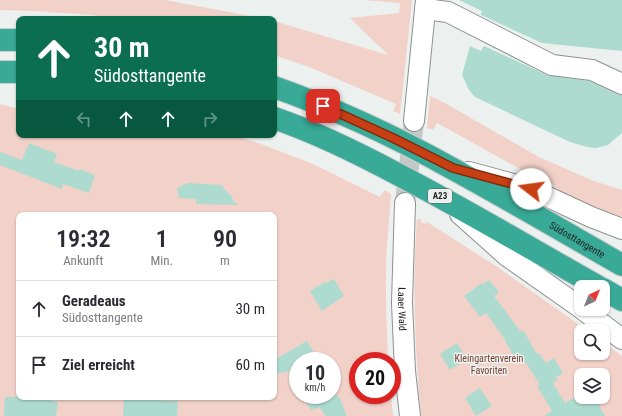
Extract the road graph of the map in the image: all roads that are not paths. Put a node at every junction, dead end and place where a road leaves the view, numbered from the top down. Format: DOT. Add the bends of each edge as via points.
graph roads {
  1 [pos="426,5"];
  2 [pos="0,40"];
  3 [pos="16,40"];
  4 [pos="0,72"];
  5 [pos="16,72"];
  6 [pos="622,84"];
  7 [pos="277,88"];
  8 [pos="277,119"];
  9 [pos="414,121"];
  10 [pos="453,168"];
  11 [pos="439,196"];
  12 [pos="405,203"];
  13 [pos="622,229"];
  14 [pos="622,265"];
  15 [pos="588,280"];
  16 [pos="610,293"];
  17 [pos="622,300"];
  18 [pos="574,303"];
  19 [pos="591,316"];
  20 [pos="622,339"];
  21 [pos="410,416"];
  1 -- 6 [label="street" via="448,12 552,65 592,70"];
  1 -- 9 [label="street"];
  2 -- 3 [label="highway"];
  4 -- 5 [label="highway"];
  7 -- 10 [label="highway, Südosttangente" via="336,110"];
  8 -- 11 [label="highway, A23" via="328,139"];
  10 -- 13 [label="street" via="531,189"];
  10 -- 14 [label="highway, Südosttangente"];
  11 -- 15 [label="highway, A23"];
  11 -- 18 [label="street" via="507,256"];
  12 -- 21 [label="street, Laaer Wald" via="402,303"];
  16 -- 17 [label="highway"];
  19 -- 20 [label="street"];
}
